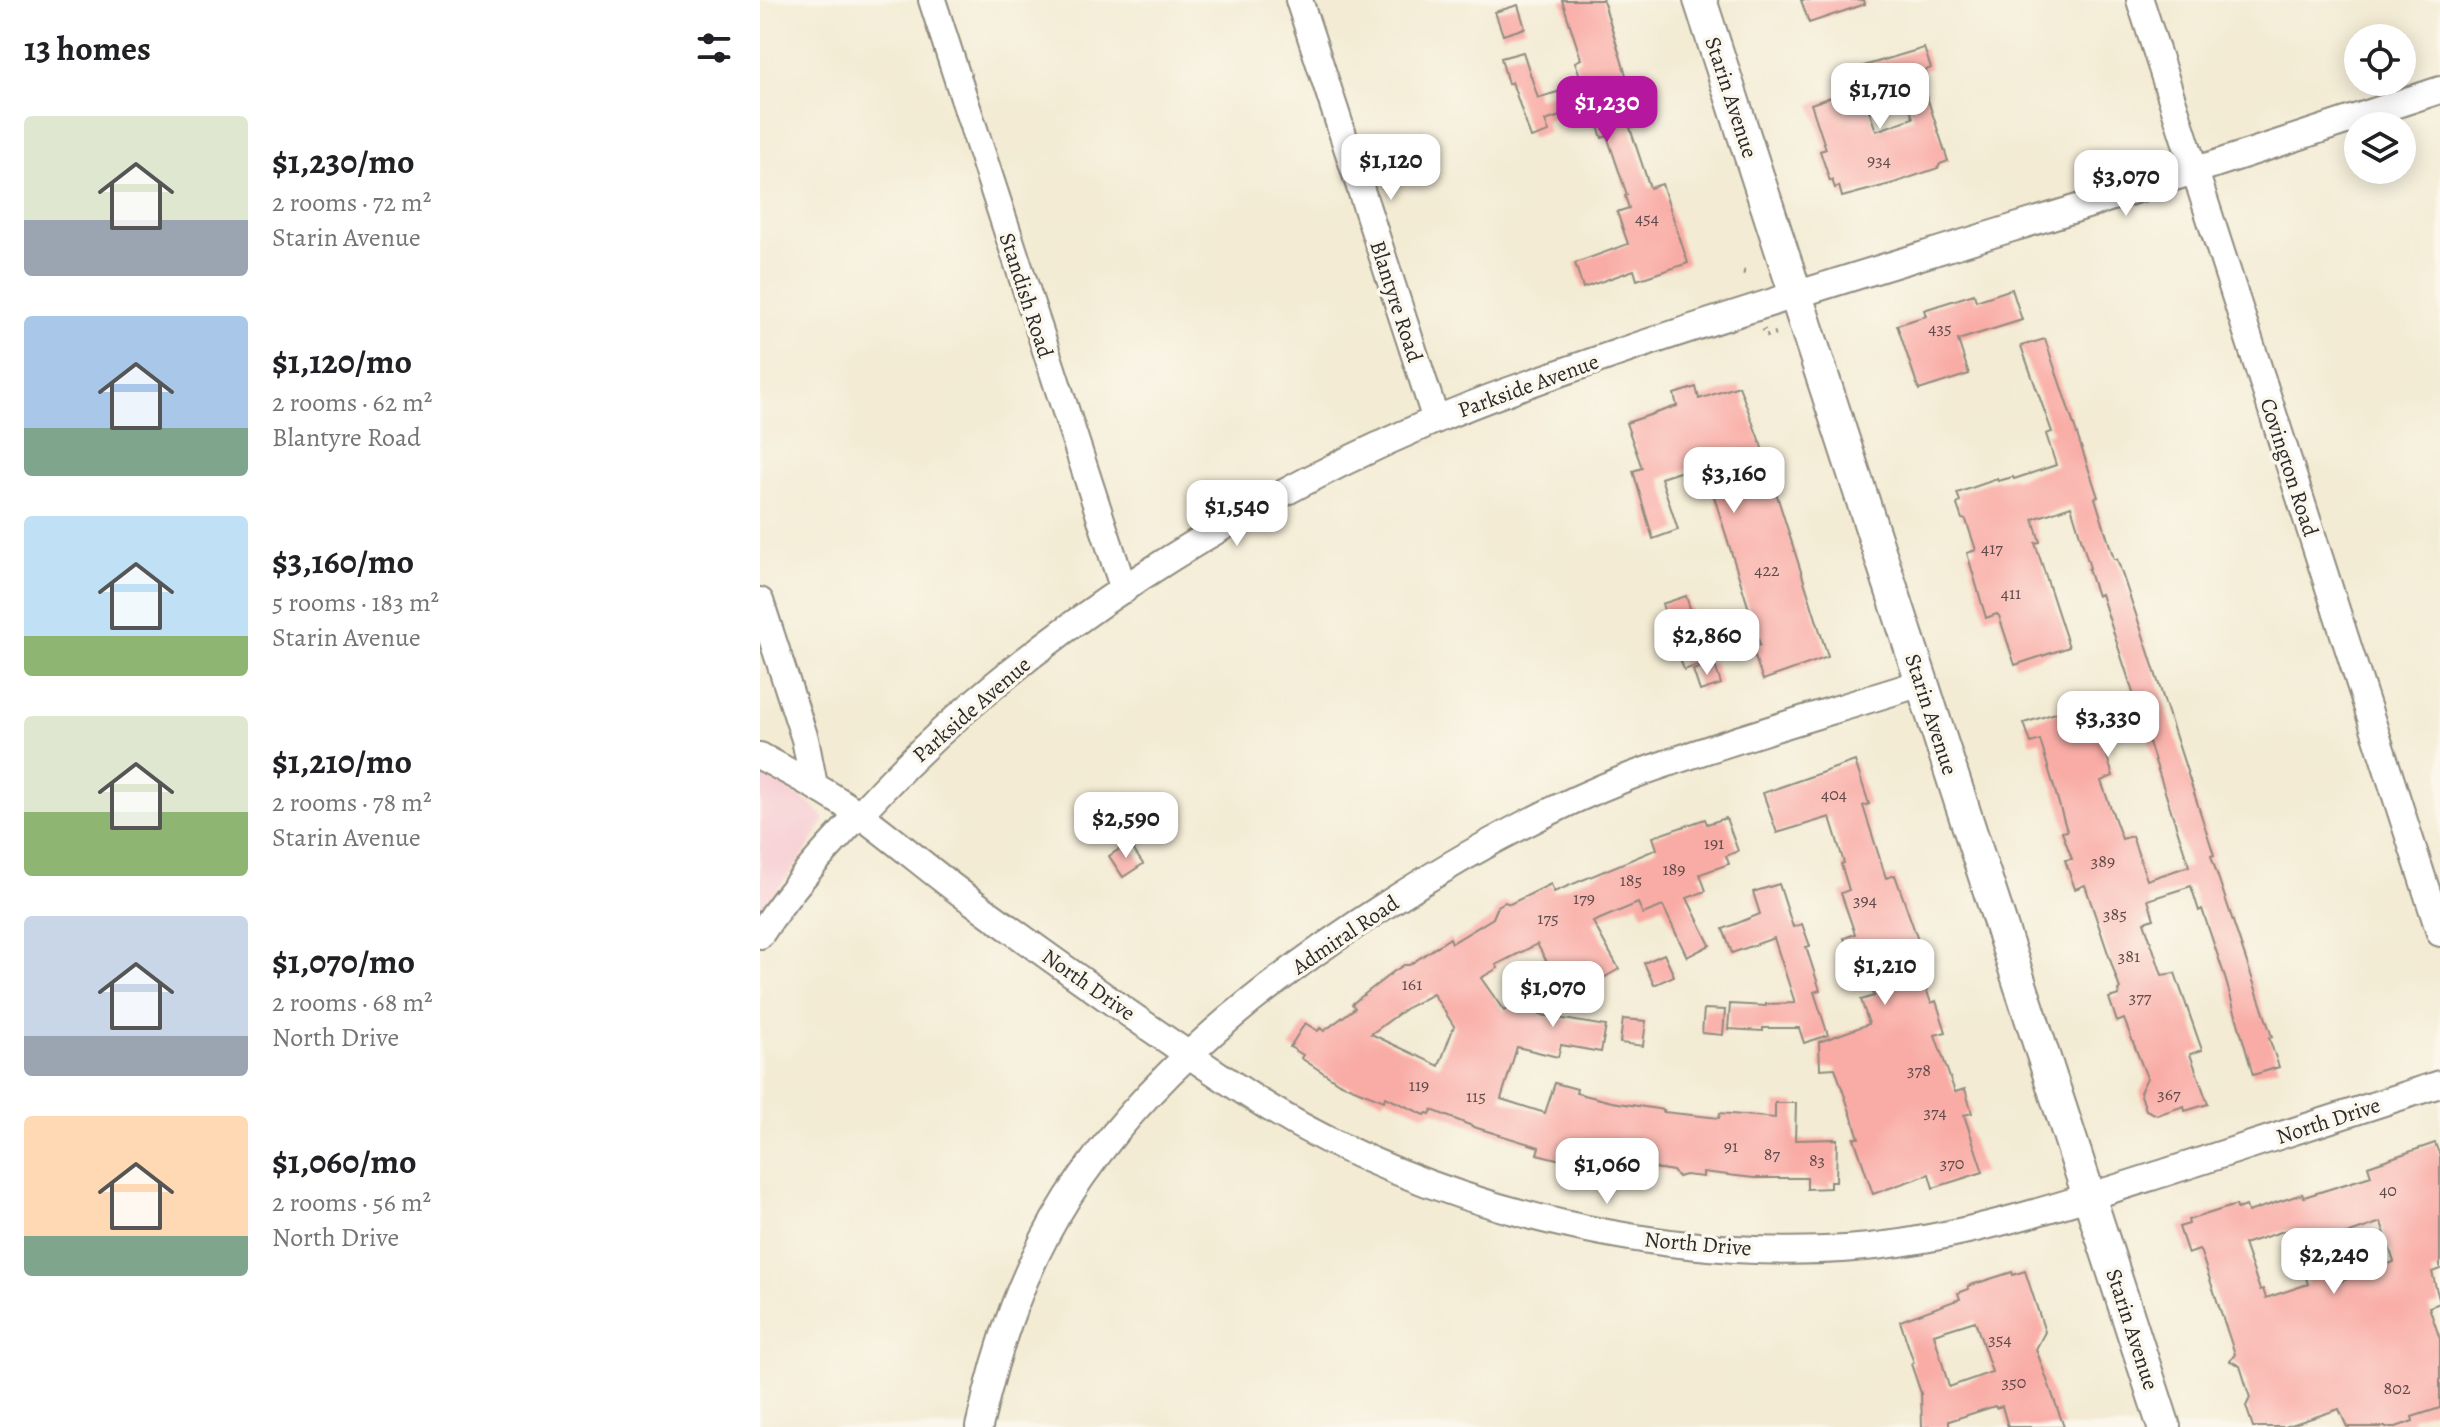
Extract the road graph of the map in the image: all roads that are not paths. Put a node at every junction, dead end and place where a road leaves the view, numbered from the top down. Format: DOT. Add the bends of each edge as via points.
graph roads {
  1 [pos="932,0"];
  2 [pos="1299,0"];
  3 [pos="1700,0"];
  4 [pos="2140,0"];
  5 [pos="2440,90"];
  6 [pos="2195,170"];
  7 [pos="1795,295"];
  8 [pos="1436,420"];
  9 [pos="1124,590"];
  10 [pos="760,601"];
  11 [pos="1921,683"];
  12 [pos="760,756"];
  13 [pos="814,785"];
  14 [pos="859,814"];
  15 [pos="2440,933"];
  16 [pos="760,935"];
  17 [pos="1188,1054"];
  18 [pos="2440,1084"];
  19 [pos="2091,1196"];
  20 [pos="979,1427"];
  21 [pos="2164,1427"];
  1 -- 9 [label="street, Standish Road"];
  2 -- 8 [label="street, Blantyre Road"];
  3 -- 7 [label="street, Starin Avenue"];
  4 -- 6 [label="street, Covington Road"];
  5 -- 6 [label="street, Parkside Avenue"];
  6 -- 7 [label="street, Parkside Avenue"];
  6 -- 15 [label="street, Covington Road"];
  7 -- 8 [label="street, Parkside Avenue"];
  7 -- 11 [label="street, Starin Avenue"];
  8 -- 9 [label="street, Parkside Avenue" via="1281,494"];
  9 -- 14 [label="street, Parkside Avenue" via="947,726"];
  10 -- 13 [label="street" via="805,739"];
  11 -- 17 [label="street, Admiral Road" via="1629,777 1502,836 1349,928"];
  11 -- 19 [label="street, Starin Avenue"];
  12 -- 13 [label="street"];
  13 -- 14 [label="street, North Drive"];
  14 -- 16 [label="street, Parkside Avenue" via="812,864"];
  14 -- 17 [label="street, North Drive" via="970,900"];
  17 -- 19 [label="street, North Drive" via="1305,1130 1377,1165 1527,1214 1636,1237 1708,1246 1837,1249 1961,1231"];
  17 -- 20 [label="street, Admiral Road" via="1105,1145 1036,1255 992,1368"];
  18 -- 19 [label="street, North Drive"];
  19 -- 21 [label="street, Starin Avenue"];
}
